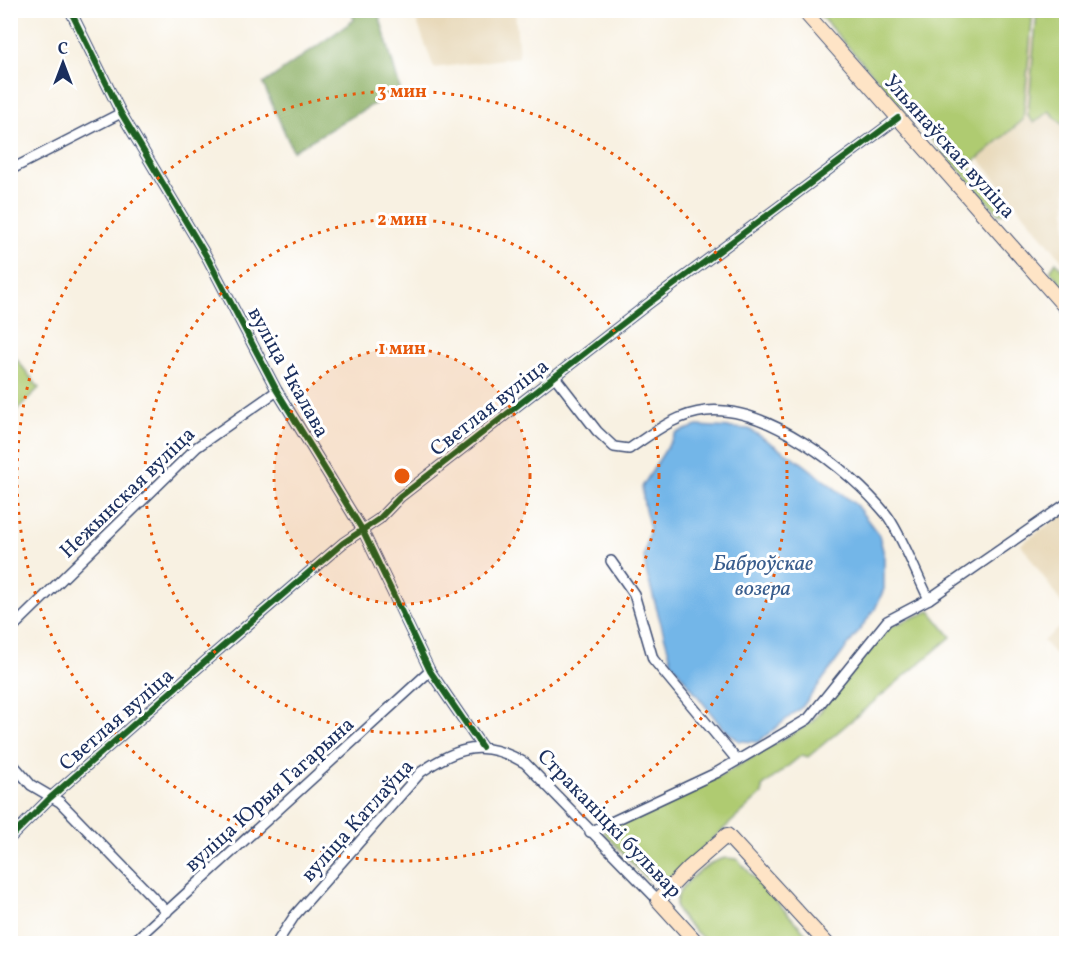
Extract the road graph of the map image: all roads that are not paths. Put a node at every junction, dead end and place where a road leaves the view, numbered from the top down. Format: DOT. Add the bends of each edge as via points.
graph roads {
  1 [pos="70,10"];
  2 [pos="803,10"];
  3 [pos="121,113"];
  4 [pos="898,118"];
  5 [pos="10,170"];
  6 [pos="1066,308"];
  7 [pos="555,377"];
  8 [pos="278,391"];
  9 [pos="1066,504"];
  10 [pos="363,531"];
  11 [pos="611,561"];
  12 [pos="929,600"];
  13 [pos="10,630"];
  14 [pos="430,671"];
  15 [pos="482,747"];
  16 [pos="737,760"];
  17 [pos="10,761"];
  18 [pos="50,798"];
  19 [pos="590,832"];
  20 [pos="10,838"];
  21 [pos="658,900"];
  22 [pos="167,912"];
  23 [pos="131,944"];
  24 [pos="276,944"];
  25 [pos="698,944"];
  26 [pos="827,944"];
  1 -- 3 [label="street, вуліца Чкалава"];
  2 -- 4 [label="main road, Ульянаўская вуліца"];
  3 -- 5 [label="street"];
  3 -- 8 [label="street, вуліца Чкалава" via="208,259"];
  4 -- 6 [label="main road, Ульянаўская вуліца"];
  4 -- 7 [label="street, Светлая вуліца"];
  7 -- 10 [label="street, Светлая вуліца" via="400,497"];
  7 -- 12 [label="street" via="614,447 629,449 674,419 706,411 740,413 778,428 845,472 888,515"];
  8 -- 10 [label="street, вуліца Чкалава"];
  8 -- 13 [label="street, Нежынская вуліца" via="197,447"];
  9 -- 12 [label="street"];
  10 -- 14 [label="street, вуліца Чкалава"];
  10 -- 18 [label="street, Светлая вуліца" via="334,551"];
  11 -- 16 [label="street" via="634,594 652,659"];
  12 -- 16 [label="street" via="887,621 808,719"];
  14 -- 15 [label="street, вуліца Чкалава"];
  14 -- 22 [label="street, вуліца Юрыя Гагарына"];
  15 -- 19 [label="street, Страканіцкі бульвар" via="505,751 525,763"];
  15 -- 24 [label="street, вуліца Катлаўца" via="460,750 421,772 295,915"];
  16 -- 19 [label="street"];
  17 -- 18 [label="street" via="31,785"];
  18 -- 20 [label="street, Светлая вуліца"];
  18 -- 22 [label="street" via="60,802"];
  19 -- 21 [label="street, Страканіцкі бульвар"];
  21 -- 25 [label="main road, Страканіцкі бульвар"];
  21 -- 26 [label="main road" via="727,835"];
  22 -- 23 [label="street, вуліца Юрыя Гагарына"];
}
